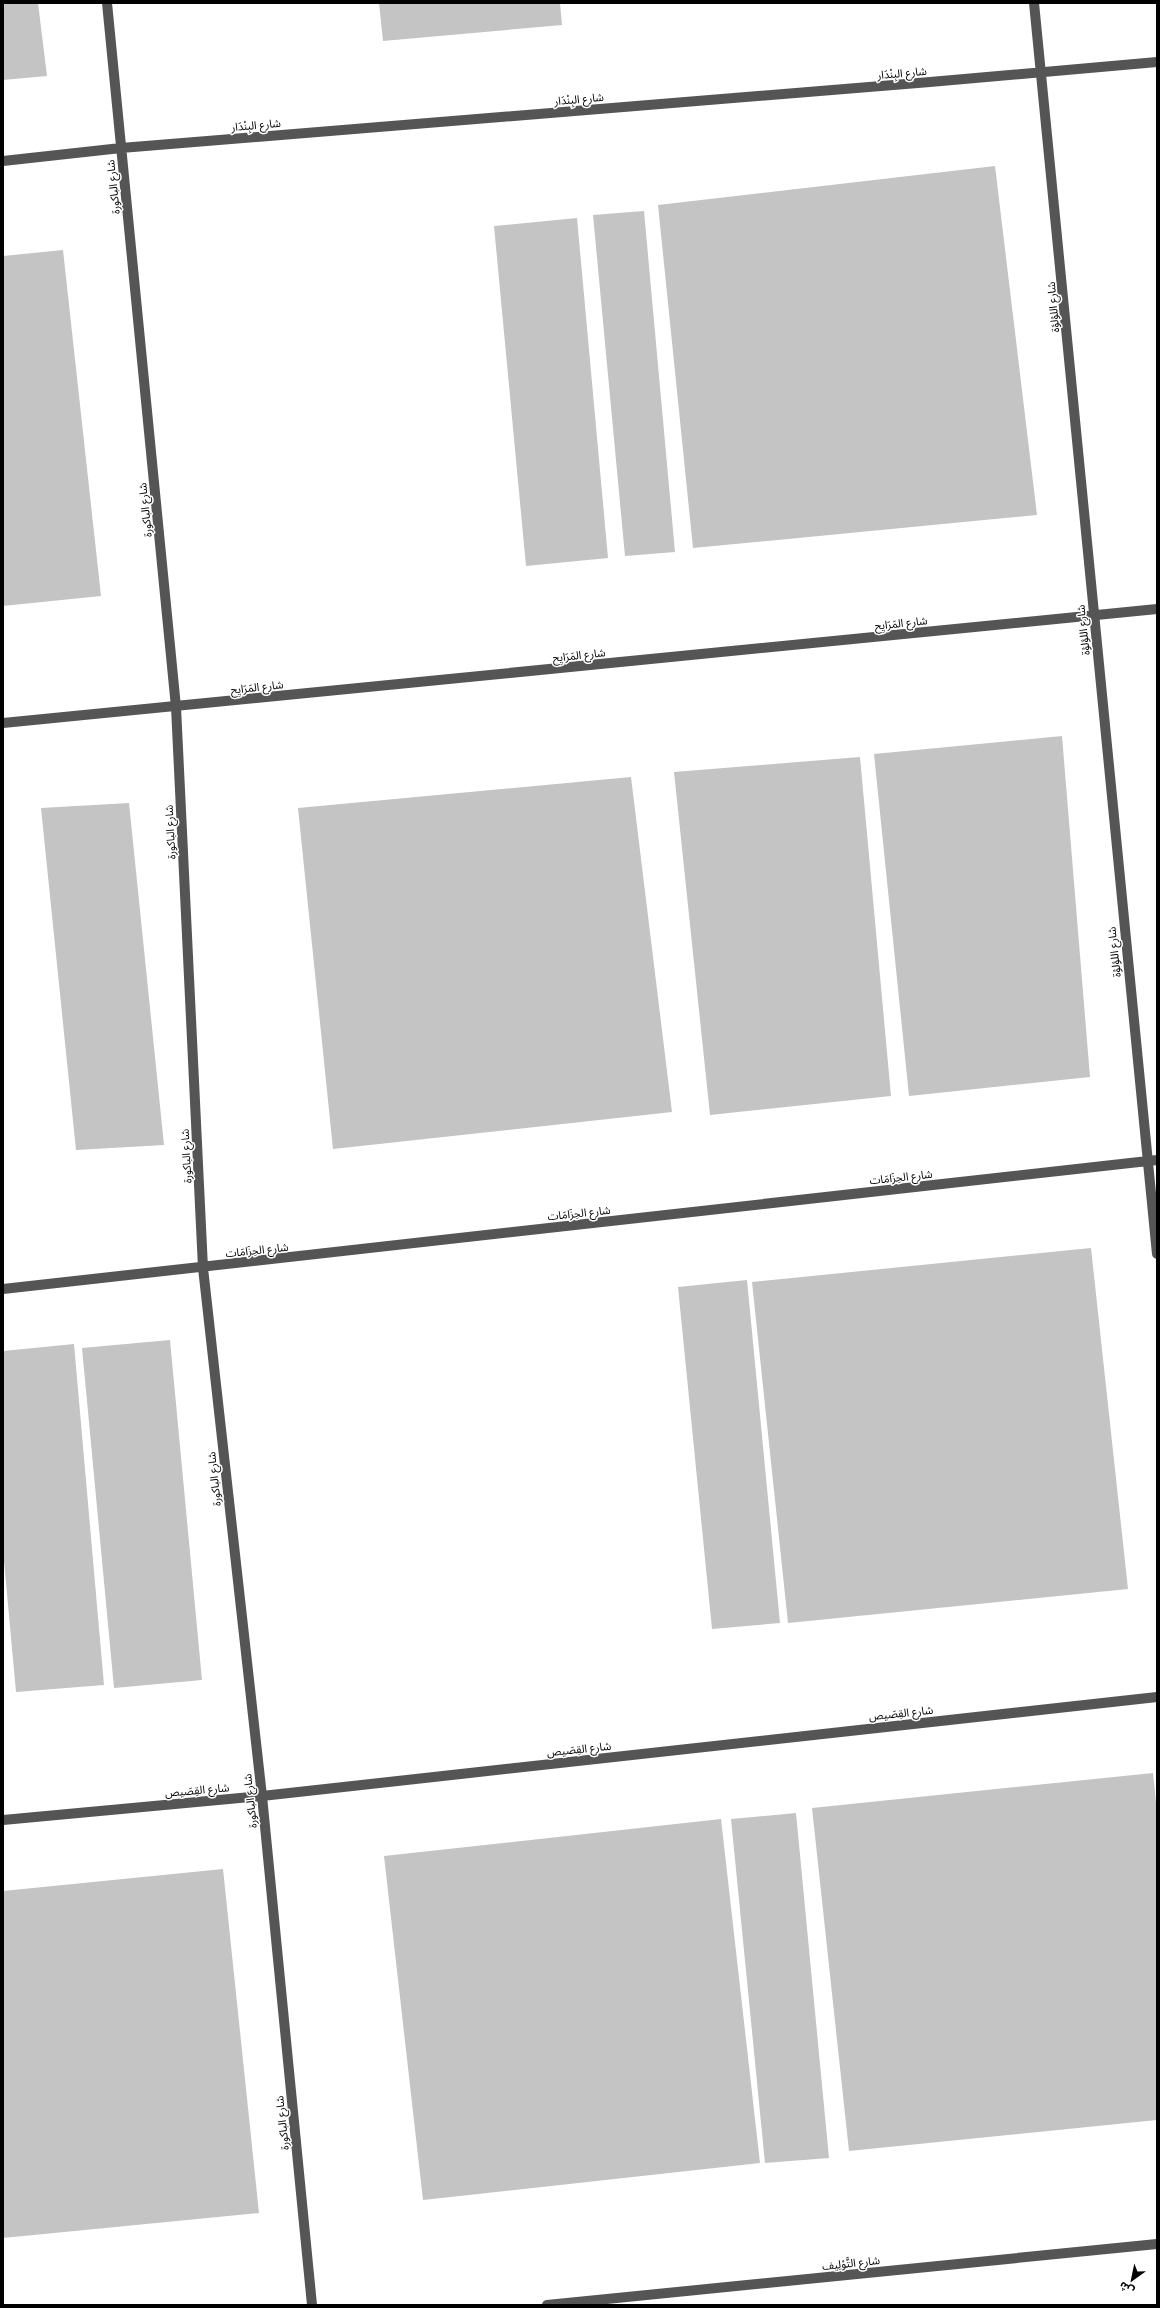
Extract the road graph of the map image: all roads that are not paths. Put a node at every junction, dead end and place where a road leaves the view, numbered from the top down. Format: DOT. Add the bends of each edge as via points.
graph roads {
  1 [pos="107,3"];
  2 [pos="1034,3"];
  3 [pos="1157,62"];
  4 [pos="1043,73"];
  5 [pos="121,148"];
  6 [pos="3,161"];
  7 [pos="1157,609"];
  8 [pos="1093,616"];
  9 [pos="176,707"];
  10 [pos="3,722"];
  11 [pos="1152,1161"];
  12 [pos="1157,1254"];
  13 [pos="203,1268"];
  14 [pos="3,1289"];
  15 [pos="1157,1697"];
  16 [pos="262,1796"];
  17 [pos="3,1820"];
  18 [pos="1157,2244"];
  19 [pos="312,2305"];
  20 [pos="547,2305"];
  1 -- 5 [label="street, شارع الباكورة"];
  2 -- 4 [label="street, شارع اللؤلؤة"];
  3 -- 4 [label="street, شارع البِنْدَار"];
  4 -- 5 [label="street, شارع البِنْدَار"];
  4 -- 8 [label="street, شارع اللؤلؤة"];
  5 -- 6 [label="street, شارع البِنْدَار"];
  5 -- 9 [label="street, شارع الباكورة"];
  7 -- 8 [label="street, شارع المَرَايِح"];
  8 -- 9 [label="street, شارع المَرَايِح"];
  8 -- 11 [label="street, شارع اللؤلؤة"];
  9 -- 10 [label="street, شارع المَرَايِح"];
  9 -- 13 [label="street, شارع الباكورة"];
  11 -- 12 [label="street, شارع اللؤلؤة"];
  11 -- 13 [label="street, شارع الحِزَامَات"];
  13 -- 14 [label="street, شارع الحِزَامَات"];
  13 -- 16 [label="street, شارع الباكورة"];
  15 -- 16 [label="street, شارع القِصَيص"];
  16 -- 17 [label="street, شارع القِصَيص"];
  16 -- 19 [label="street, شارع الباكورة"];
  18 -- 20 [label="street, شارع التَّوْلِيف"];
}
